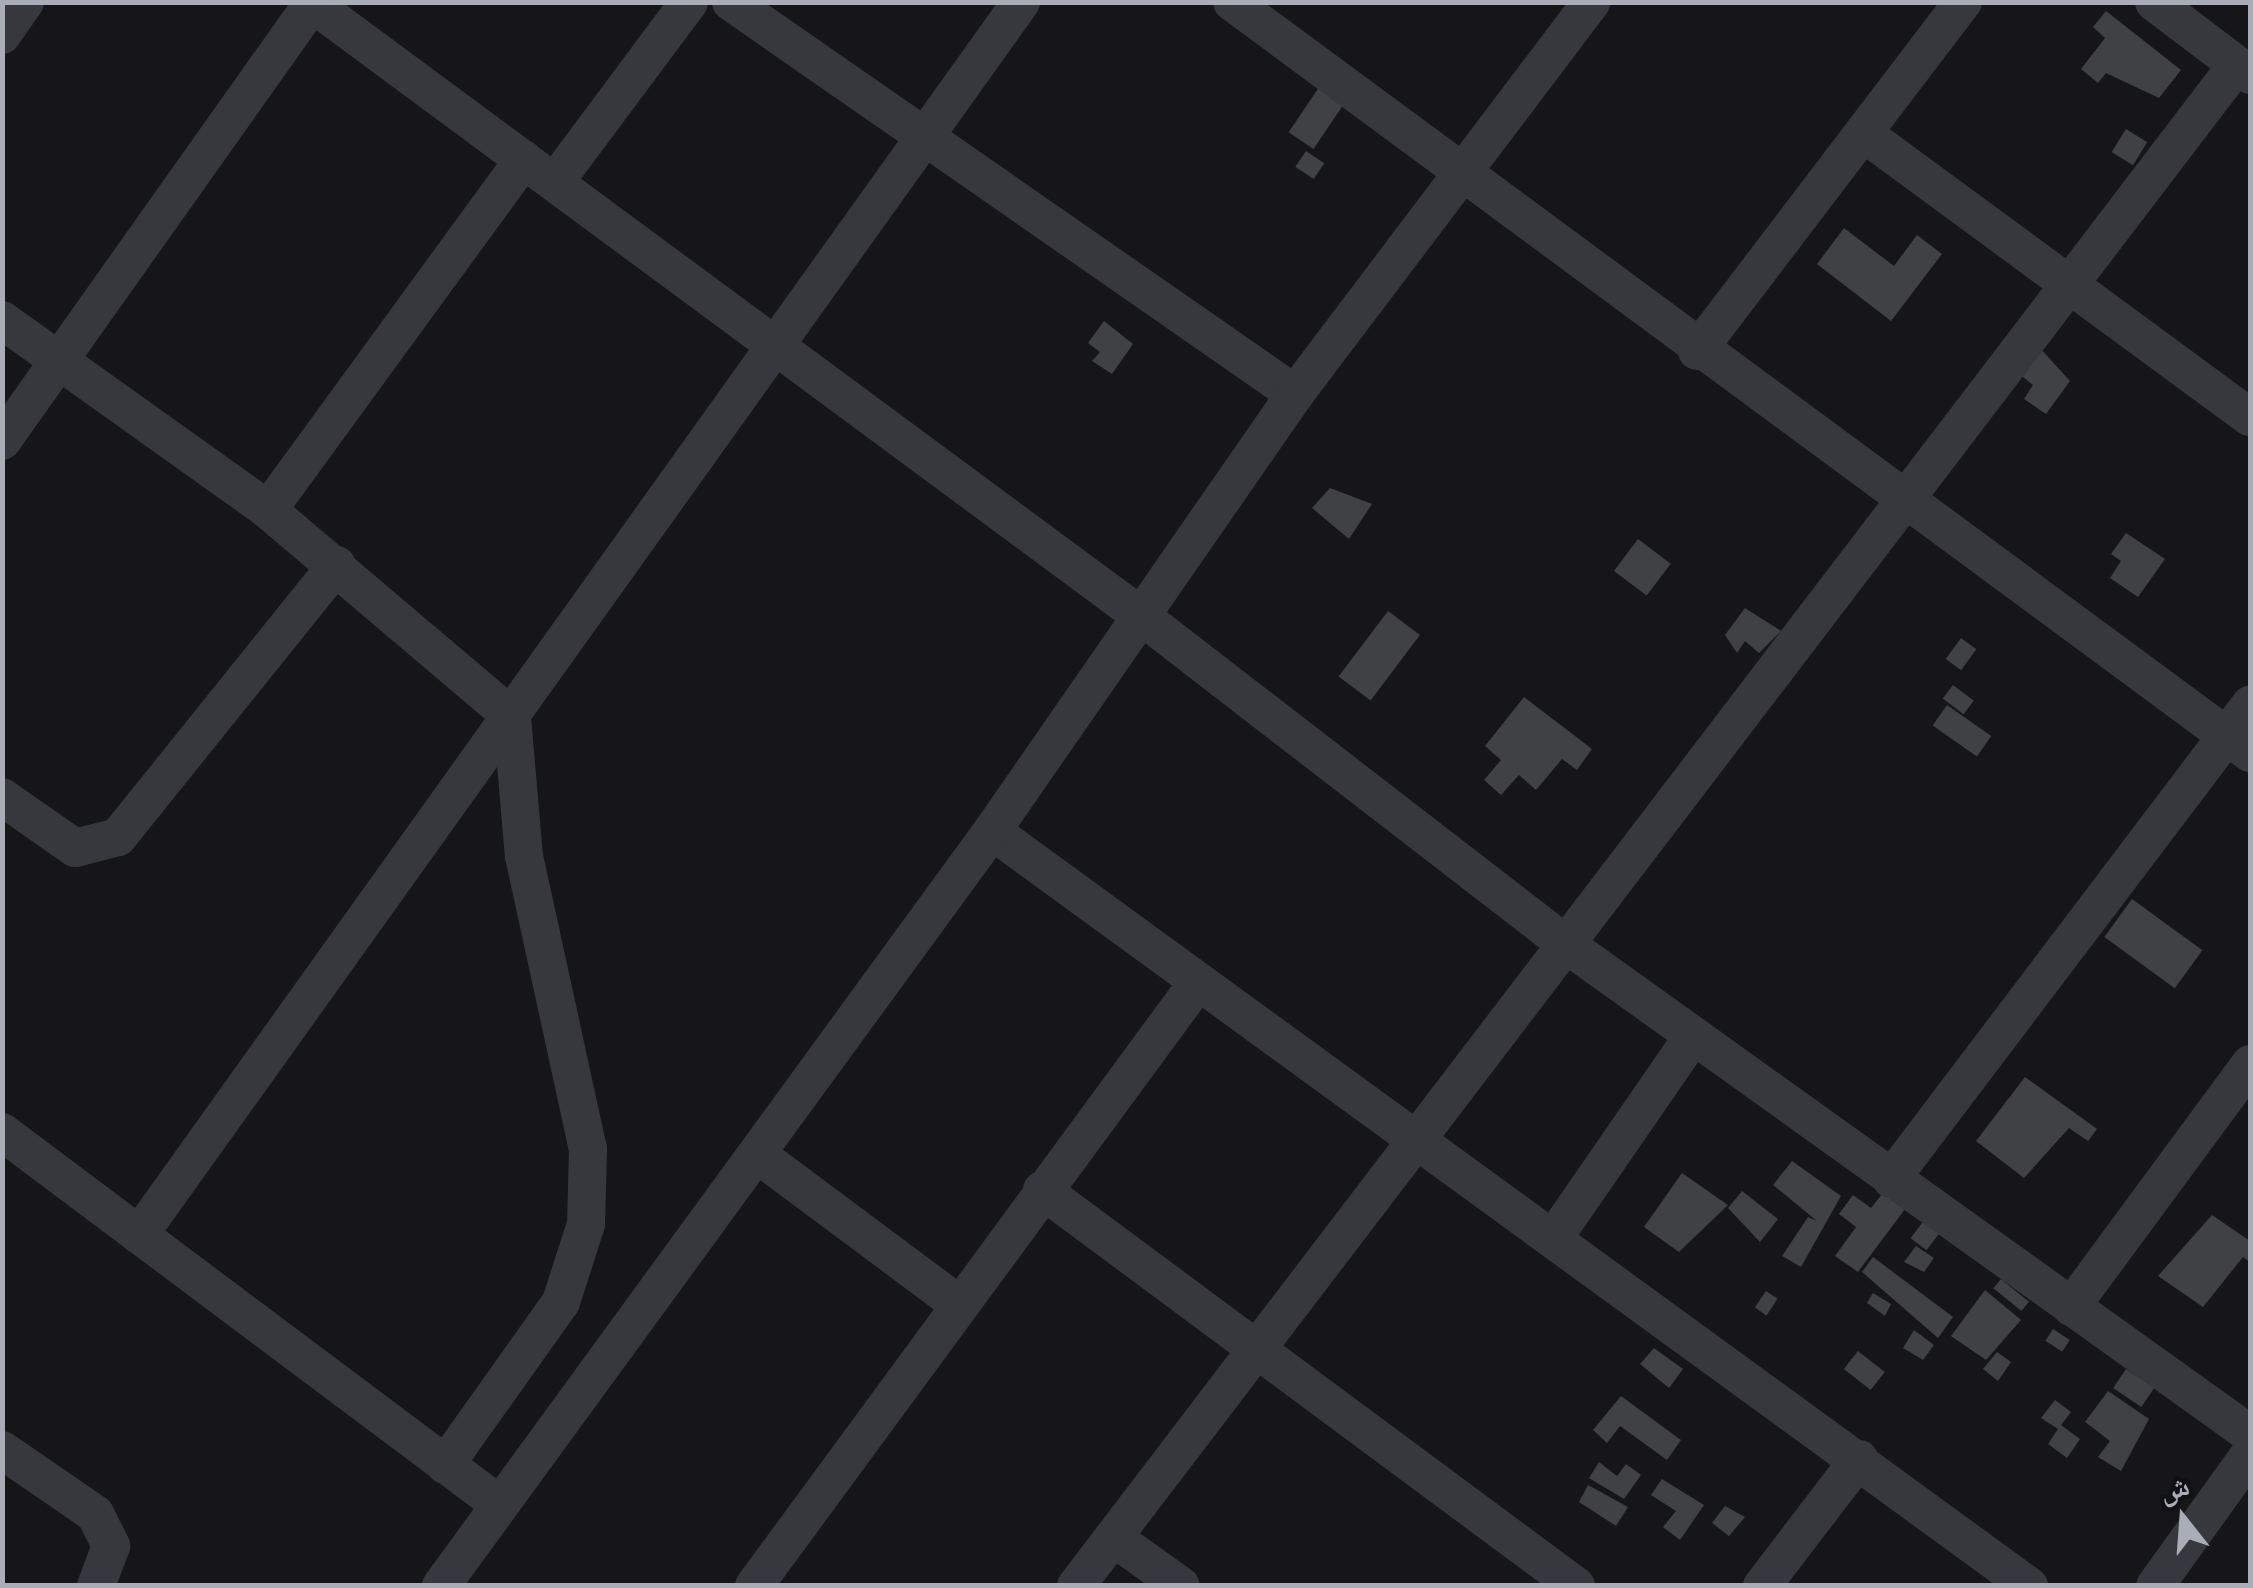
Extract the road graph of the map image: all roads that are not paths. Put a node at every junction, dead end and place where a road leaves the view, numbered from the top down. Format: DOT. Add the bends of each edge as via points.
graph roads {
  1 [pos="25,2"];
  2 [pos="689,2"];
  3 [pos="730,2"];
  4 [pos="1022,2"];
  5 [pos="1232,2"];
  6 [pos="1591,2"];
  7 [pos="1963,2"];
  8 [pos="2154,2"];
  9 [pos="311,3"];
  10 [pos="2,35"];
  11 [pos="2244,70"];
  12 [pos="1864,133"];
  13 [pos="924,138"];
  14 [pos="524,158"];
  15 [pos="1462,180"];
  16 [pos="555,182"];
  17 [pos="2069,284"];
  18 [pos="2,320"];
  19 [pos="776,345"];
  20 [pos="1697,351"];
  21 [pos="62,363"];
  22 [pos="1295,394"];
  23 [pos="2250,417"];
  24 [pos="2,441"];
  25 [pos="1904,501"];
  26 [pos="268,510"];
  27 [pos="337,565"];
  28 [pos="1141,616"];
  29 [pos="2250,705"];
  30 [pos="512,718"];
  31 [pos="2239,745"];
  32 [pos="2,797"];
  33 [pos="992,831"];
  34 [pos="1567,944"];
  35 [pos="1198,982"];
  36 [pos="1693,1036"];
  37 [pos="2250,1064"];
  38 [pos="2,1132"];
  39 [pos="1417,1140"];
  40 [pos="757,1154"];
  41 [pos="1892,1179"];
  42 [pos="1042,1190"];
  43 [pos="139,1235"];
  44 [pos="1553,1239"];
  45 [pos="958,1304"];
  46 [pos="2070,1307"];
  47 [pos="1262,1351"];
  48 [pos="2250,1434"];
  49 [pos="2,1450"];
  50 [pos="2250,1454"];
  51 [pos="1859,1459"];
  52 [pos="446,1464"];
  53 [pos="500,1505"];
  54 [pos="1114,1538"];
  55 [pos="96,1586"];
  56 [pos="441,1586"];
  57 [pos="754,1586"];
  58 [pos="1076,1586"];
  59 [pos="1181,1586"];
  60 [pos="1576,1586"];
  61 [pos="1762,1586"];
  62 [pos="2029,1586"];
  63 [pos="2156,1586"];
  1 -- 10 [label="street"];
  2 -- 16 [label="street"];
  3 -- 13 [label="street"];
  4 -- 13 [label="street"];
  5 -- 15 [label="street"];
  6 -- 15 [label="street"];
  7 -- 12 [label="street"];
  8 -- 11 [label="street"];
  9 -- 14 [label="street"];
  9 -- 21 [label="street"];
  11 -- 17 [label="street"];
  12 -- 17 [label="street"];
  12 -- 20 [label="street"];
  13 -- 19 [label="street"];
  13 -- 22 [label="street"];
  14 -- 16 [label="street"];
  14 -- 26 [label="street"];
  15 -- 20 [label="street"];
  15 -- 22 [label="street"];
  16 -- 19 [label="street"];
  17 -- 23 [label="street"];
  17 -- 25 [label="street"];
  18 -- 21 [label="street"];
  19 -- 28 [label="street"];
  19 -- 30 [label="street"];
  20 -- 25 [label="street"];
  21 -- 24 [label="street"];
  21 -- 26 [label="street"];
  22 -- 28 [label="street"];
  25 -- 31 [label="street"];
  25 -- 34 [label="street"];
  26 -- 27 [label="street"];
  27 -- 30 [label="street"];
  27 -- 32 [label="street" via="118,836 75,848"];
  28 -- 33 [label="street"];
  28 -- 34 [label="street"];
  29 -- 31 [label="street"];
  30 -- 43 [label="street"];
  30 -- 52 [label="street" via="524,856 588,1149 586,1224 560,1302"];
  31 -- 41 [label="street"];
  33 -- 35 [label="street"];
  33 -- 40 [label="street"];
  34 -- 36 [label="street"];
  34 -- 39 [label="street"];
  35 -- 39 [label="street"];
  35 -- 42 [label="street"];
  36 -- 41 [label="street"];
  36 -- 44 [label="street"];
  37 -- 46 [label="street"];
  38 -- 43 [label="street"];
  39 -- 44 [label="street"];
  39 -- 47 [label="street"];
  40 -- 45 [label="street"];
  40 -- 53 [label="street"];
  41 -- 46 [label="street"];
  42 -- 45 [label="street"];
  42 -- 47 [label="street"];
  43 -- 52 [label="street"];
  44 -- 51 [label="street"];
  45 -- 57 [label="street"];
  46 -- 48 [label="street"];
  47 -- 54 [label="street"];
  47 -- 60 [label="street"];
  49 -- 55 [label="street" via="96,1514 111,1546"];
  50 -- 63 [label="street"];
  51 -- 61 [label="street"];
  51 -- 62 [label="street"];
  52 -- 53 [label="street"];
  53 -- 56 [label="street"];
  54 -- 58 [label="street"];
  54 -- 59 [label="street"];
}
